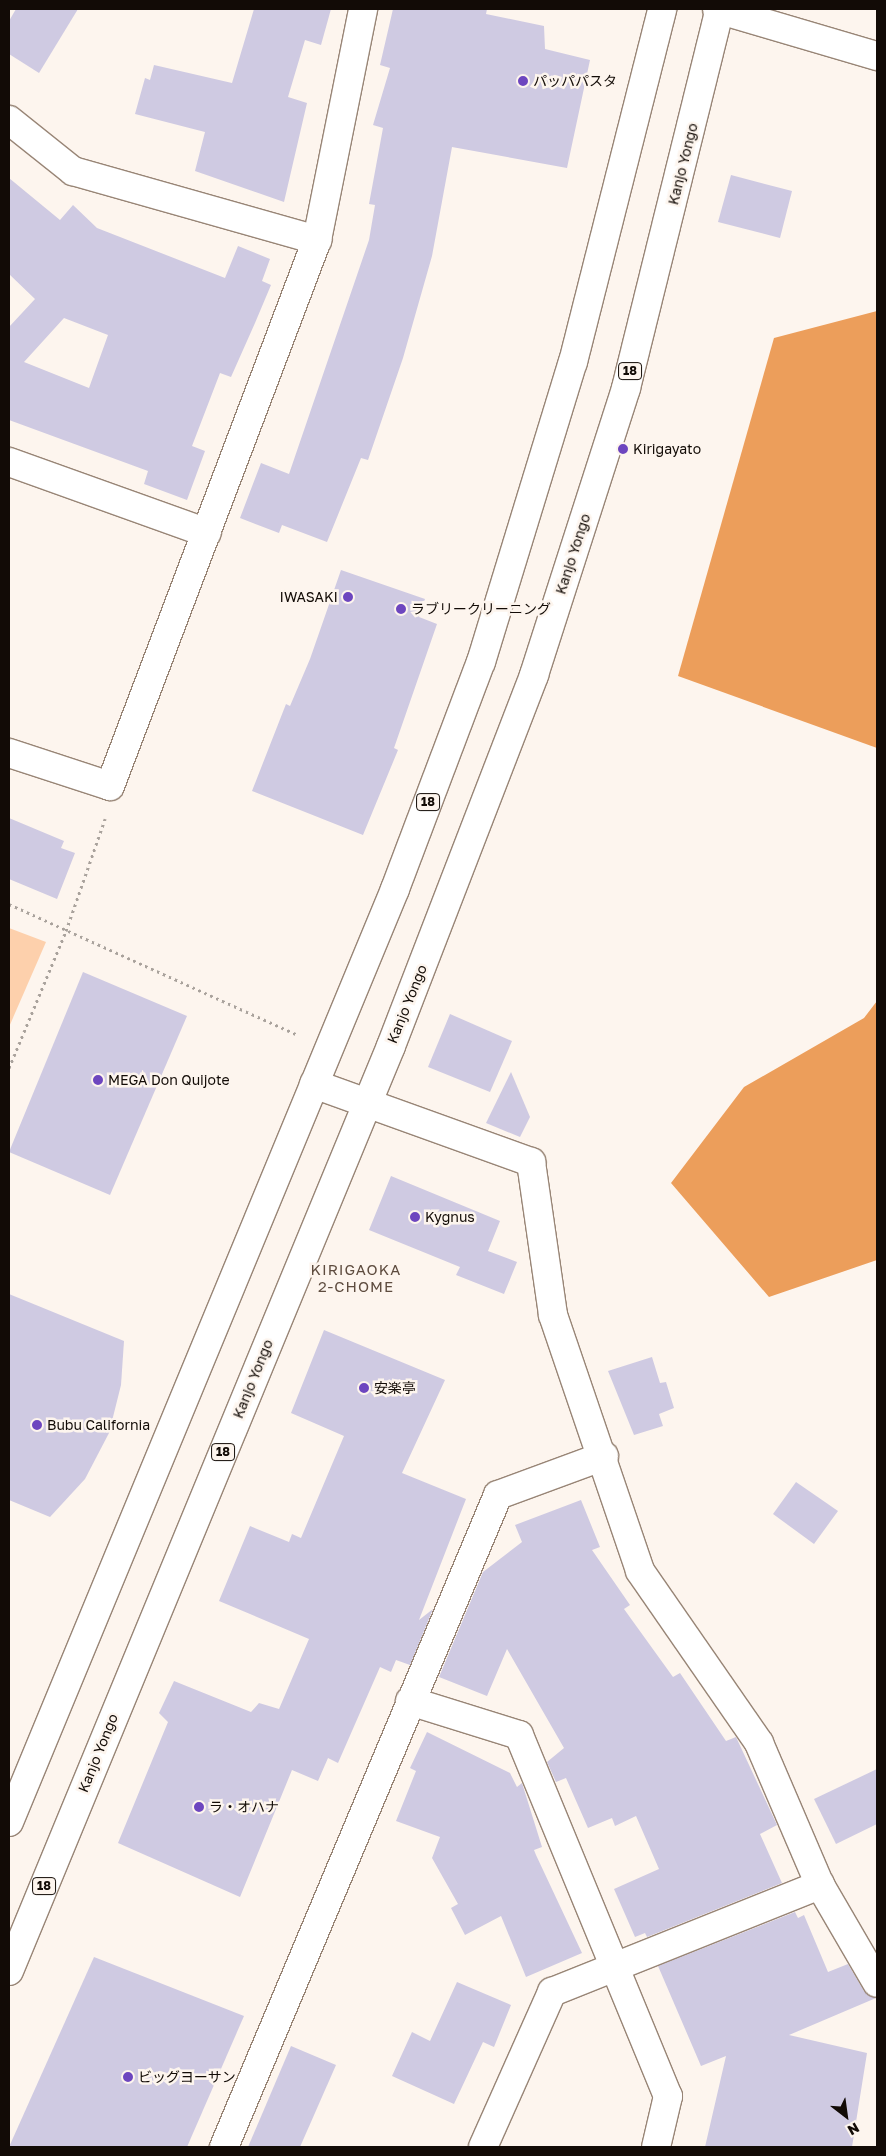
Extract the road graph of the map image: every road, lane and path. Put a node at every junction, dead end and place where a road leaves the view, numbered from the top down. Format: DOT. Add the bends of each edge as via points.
graph roads {
  1 [pos="362,9"];
  2 [pos="662,9"];
  3 [pos="719,9"];
  4 [pos="877,56"];
  5 [pos="9,120"];
  6 [pos="317,240"];
  7 [pos="9,462"];
  8 [pos="207,533"];
  9 [pos="9,753"];
  10 [pos="110,786"];
  11 [pos="9,904"];
  12 [pos="66,931"];
  13 [pos="298,1035"];
  14 [pos="9,1068"];
  15 [pos="314,1084"];
  16 [pos="367,1102"];
  17 [pos="604,1456"];
  18 [pos="410,1701"];
  19 [pos="9,1822"];
  20 [pos="820,1885"];
  21 [pos="615,1967"];
  22 [pos="9,1971"];
  23 [pos="877,1983"];
  24 [pos="224,2147"];
  25 [pos="483,2147"];
  26 [pos="656,2147"];
  1 -- 6 [label="street"];
  2 -- 15 [label="street, 18" via="573,362 481,662 395,889"];
  3 -- 4 [label="street"];
  3 -- 16 [label="street, Kanjo Yongo / 18" via="626,388 534,675"];
  5 -- 6 [label="street" via="73,171"];
  6 -- 8 [label="street"];
  7 -- 8 [label="street"];
  8 -- 10 [label="street"];
  9 -- 10 [label="street"];
  10 -- 12 [label="path" via="108,807"];
  11 -- 12 [label="path"];
  12 -- 13 [label="path"];
  12 -- 14 [label="path"];
  15 -- 16 [label="street"];
  15 -- 19 [label="street, 18"];
  16 -- 17 [label="street" via="531,1162 553,1314"];
  16 -- 22 [label="street, Kanjo Yongo / 18"];
  17 -- 18 [label="street" via="498,1495"];
  17 -- 20 [label="street" via="640,1571 759,1743"];
  18 -- 21 [label="street" via="519,1735"];
  18 -- 24 [label="street"];
  20 -- 21 [label="street"];
  20 -- 23 [label="street"];
  21 -- 25 [label="street" via="552,1992"];
  21 -- 26 [label="street" via="668,2096"];
}
